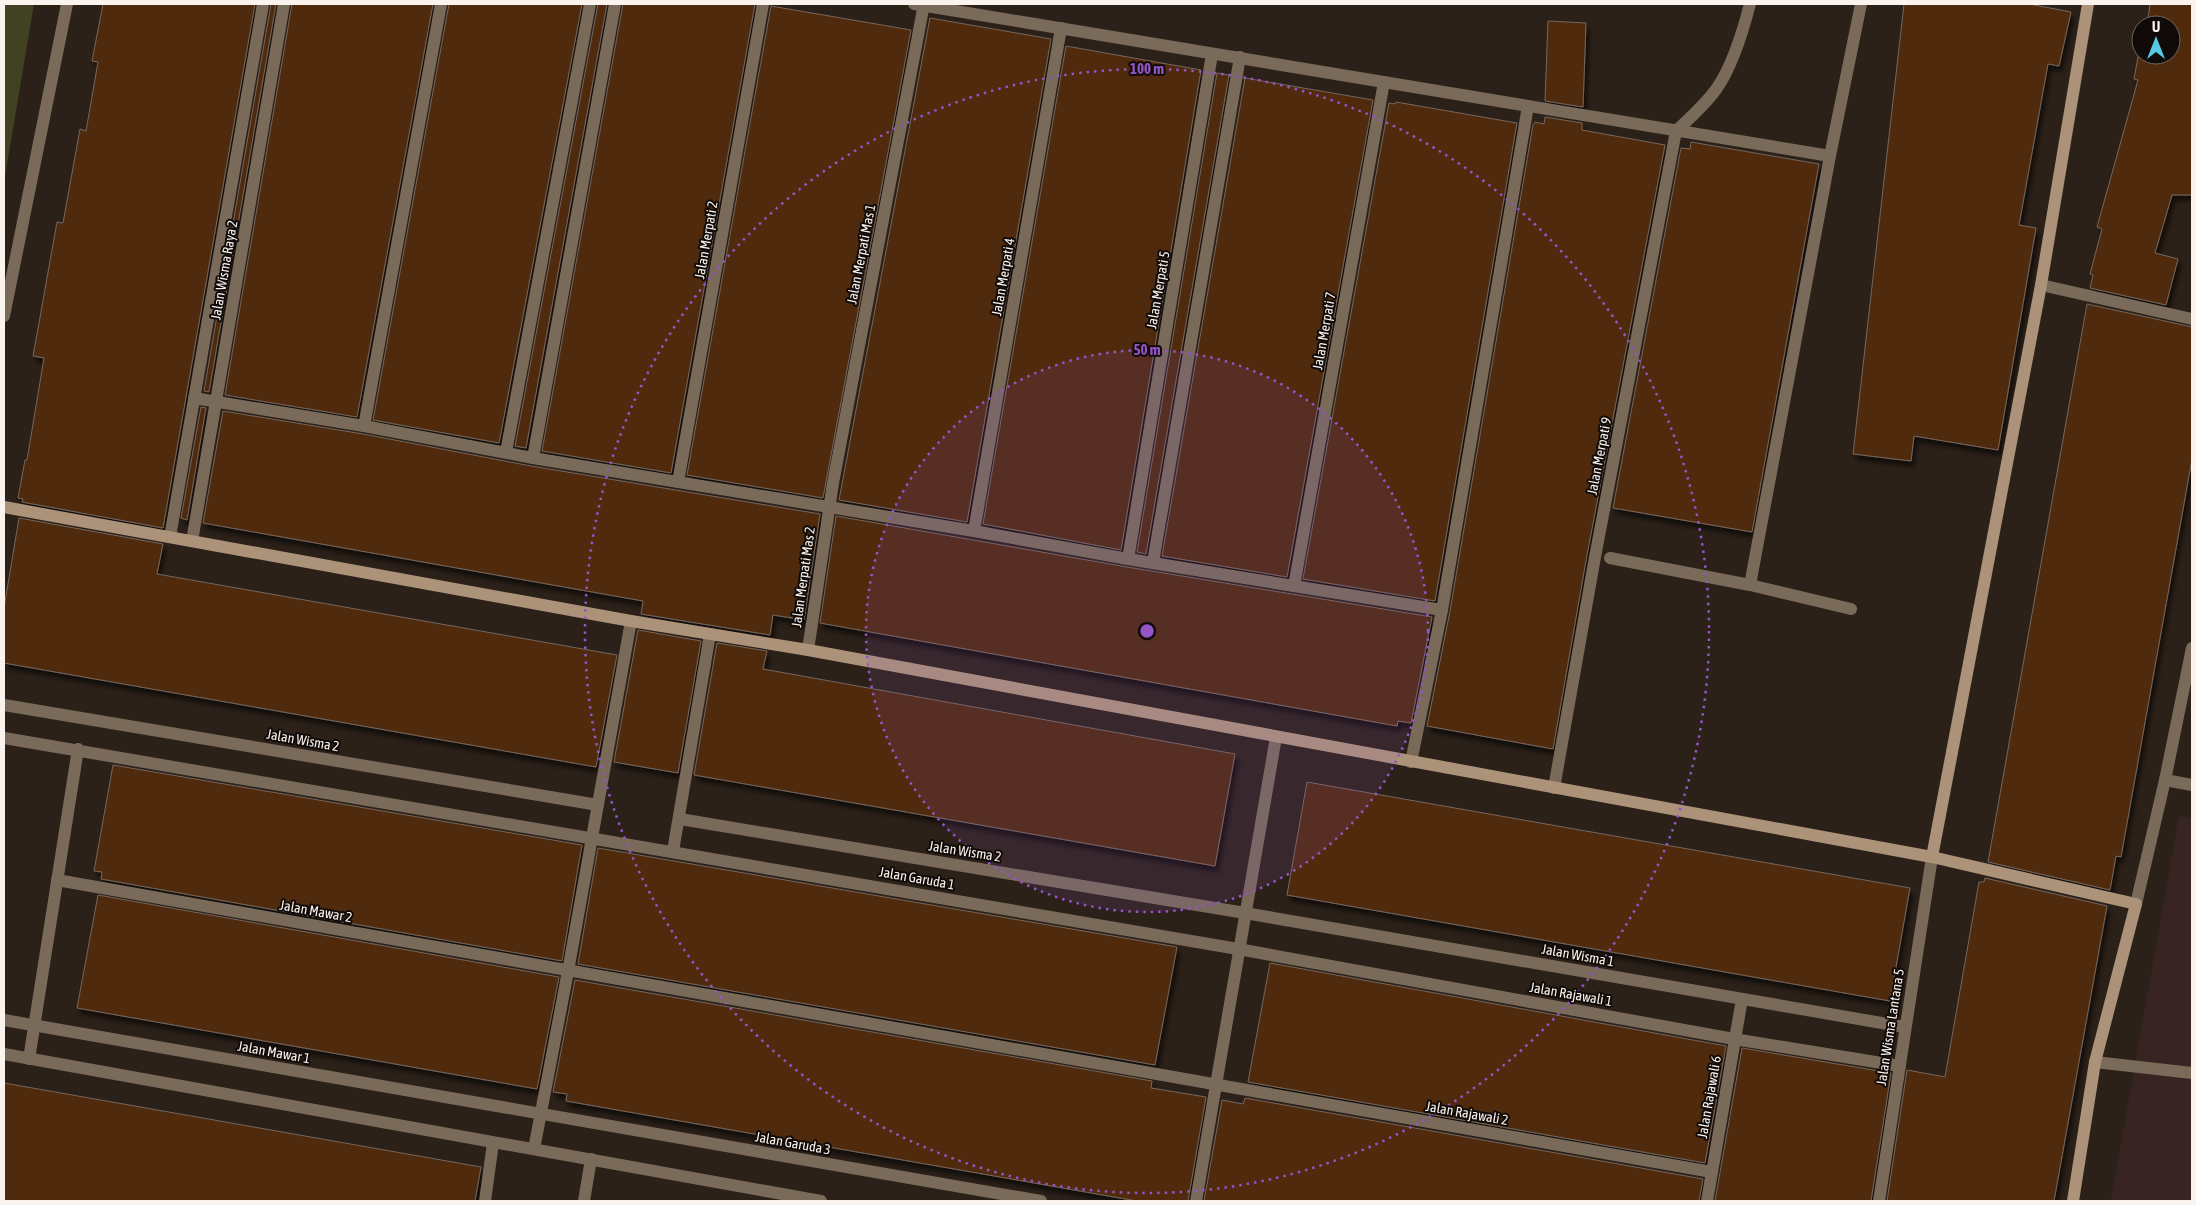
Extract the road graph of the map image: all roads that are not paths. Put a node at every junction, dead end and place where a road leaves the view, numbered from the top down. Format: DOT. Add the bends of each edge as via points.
graph roads {
  1 [pos="67,4"];
  2 [pos="263,4"];
  3 [pos="284,4"];
  4 [pos="441,4"];
  5 [pos="590,4"];
  6 [pos="615,4"];
  7 [pos="763,4"];
  8 [pos="921,4"];
  9 [pos="1750,4"];
  10 [pos="1861,4"];
  11 [pos="2088,4"];
  12 [pos="1061,28"];
  13 [pos="1212,54"];
  14 [pos="1240,58"];
  15 [pos="1384,82"];
  16 [pos="1528,106"];
  17 [pos="1676,131"];
  18 [pos="1830,156"];
  19 [pos="2041,285"];
  20 [pos="4,316"];
  21 [pos="2192,319"];
  22 [pos="194,398"];
  23 [pos="217,402"];
  24 [pos="364,426"];
  25 [pos="506,452"];
  26 [pos="533,458"];
  27 [pos="678,482"];
  28 [pos="4,508"];
  29 [pos="829,508"];
  30 [pos="974,531"];
  31 [pos="170,537"];
  32 [pos="192,541"];
  33 [pos="1610,558"];
  34 [pos="1128,559"];
  35 [pos="1153,562"];
  36 [pos="1750,585"];
  37 [pos="1294,586"];
  38 [pos="1851,609"];
  39 [pos="1442,610"];
  40 [pos="631,621"];
  41 [pos="710,634"];
  42 [pos="2192,648"];
  43 [pos="808,650"];
  44 [pos="4,705"];
  45 [pos="1276,737"];
  46 [pos="4,738"];
  47 [pos="78,749"];
  48 [pos="1411,762"];
  49 [pos="2165,780"];
  50 [pos="2192,785"];
  51 [pos="1554,788"];
  52 [pos="598,804"];
  53 [pos="680,819"];
  54 [pos="591,837"];
  55 [pos="673,851"];
  56 [pos="1932,857"];
  57 [pos="58,880"];
  58 [pos="2136,904"];
  59 [pos="1245,913"];
  60 [pos="1238,949"];
  61 [pos="568,971"];
  62 [pos="1742,999"];
  63 [pos="4,1020"];
  64 [pos="34,1026"];
  65 [pos="1905,1027"];
  66 [pos="1734,1039"];
  67 [pos="4,1054"];
  68 [pos="30,1059"];
  69 [pos="2095,1062"];
  70 [pos="1900,1066"];
  71 [pos="2192,1073"];
  72 [pos="1216,1085"];
  73 [pos="540,1114"];
  74 [pos="493,1143"];
  75 [pos="534,1148"];
  76 [pos="591,1159"];
  77 [pos="1712,1172"];
  78 [pos="485,1201"];
  79 [pos="584,1201"];
  80 [pos="821,1201"];
  81 [pos="1041,1201"];
  82 [pos="1196,1201"];
  83 [pos="1707,1201"];
  84 [pos="1879,1201"];
  85 [pos="2073,1201"];
  1 -- 20 [label="street"];
  2 -- 22 [label="street, Jalan Wisma Raya 2"];
  3 -- 23 [label="street, Jalan Wisma Raya 2"];
  4 -- 24 [label="street"];
  5 -- 25 [label="street"];
  6 -- 26 [label="street"];
  7 -- 27 [label="street, Jalan Merpati 2"];
  8 -- 12 [label="street"];
  8 -- 29 [label="street, Jalan Merpati Mas 1"];
  9 -- 17 [label="street" via="1732,59 1718,87"];
  10 -- 18 [label="street"];
  11 -- 19 [label="street"];
  12 -- 13 [label="street"];
  12 -- 30 [label="street, Jalan Merpati 4"];
  13 -- 14 [label="street"];
  13 -- 34 [label="street, Jalan Merpati 5"];
  14 -- 15 [label="street"];
  14 -- 35 [label="street"];
  15 -- 16 [label="street"];
  15 -- 37 [label="street, Jalan Merpati 7"];
  16 -- 17 [label="street"];
  16 -- 39 [label="street"];
  17 -- 18 [label="street"];
  17 -- 51 [label="street, Jalan Merpati 9"];
  18 -- 36 [label="street"];
  19 -- 21 [label="street"];
  19 -- 56 [label="street"];
  22 -- 23 [label="street"];
  22 -- 31 [label="street, Jalan Wisma Raya 2"];
  23 -- 24 [label="street"];
  23 -- 32 [label="street, Jalan Wisma Raya 2"];
  24 -- 25 [label="street"];
  25 -- 26 [label="street"];
  26 -- 27 [label="street"];
  27 -- 29 [label="street"];
  28 -- 31 [label="street"];
  29 -- 30 [label="street"];
  29 -- 43 [label="street, Jalan Merpati Mas 2"];
  30 -- 34 [label="street"];
  31 -- 32 [label="street"];
  32 -- 40 [label="street"];
  33 -- 36 [label="street"];
  34 -- 35 [label="street"];
  35 -- 37 [label="street"];
  36 -- 38 [label="street"];
  37 -- 39 [label="street"];
  39 -- 48 [label="street"];
  40 -- 41 [label="street"];
  40 -- 52 [label="street"];
  41 -- 43 [label="street"];
  41 -- 53 [label="street"];
  42 -- 49 [label="street"];
  43 -- 45 [label="street"];
  44 -- 52 [label="street, Jalan Wisma 2"];
  45 -- 48 [label="street"];
  45 -- 59 [label="street"];
  46 -- 47 [label="street, Jalan Garuda 1"];
  47 -- 54 [label="street, Jalan Garuda 1"];
  47 -- 57 [label="street"];
  48 -- 51 [label="street"];
  49 -- 50 [label="street"];
  49 -- 58 [label="street"];
  51 -- 56 [label="street"];
  52 -- 54 [label="street"];
  53 -- 55 [label="street"];
  53 -- 59 [label="street, Jalan Wisma 2"];
  54 -- 55 [label="street, Jalan Garuda 1"];
  54 -- 61 [label="street"];
  55 -- 60 [label="street, Jalan Garuda 1"];
  56 -- 58 [label="street"];
  56 -- 65 [label="street, Jalan Wisma Lantana 5"];
  57 -- 61 [label="street, Jalan Mawar 2"];
  57 -- 64 [label="street"];
  58 -- 69 [label="street"];
  59 -- 60 [label="street"];
  59 -- 62 [label="street, Jalan Wisma 1"];
  60 -- 66 [label="street, Jalan Rajawali 1"];
  60 -- 72 [label="street"];
  61 -- 72 [label="street, Jalan Mawar 2"];
  61 -- 73 [label="street"];
  62 -- 65 [label="street, Jalan Wisma 1"];
  62 -- 66 [label="street, Jalan Rajawali 6"];
  63 -- 64 [label="street, Jalan Mawar 1"];
  64 -- 68 [label="street"];
  64 -- 73 [label="street, Jalan Mawar 1"];
  65 -- 70 [label="street, Jalan Wisma Lantana 5"];
  66 -- 70 [label="street, Jalan Rajawali 1"];
  66 -- 77 [label="street, Jalan Rajawali 6"];
  67 -- 68 [label="street"];
  68 -- 74 [label="street"];
  69 -- 71 [label="street"];
  69 -- 85 [label="street"];
  70 -- 84 [label="street, Jalan Wisma Lantana 5"];
  72 -- 77 [label="street, Jalan Rajawali 2"];
  72 -- 82 [label="street"];
  73 -- 75 [label="street"];
  73 -- 81 [label="street, Jalan Garuda 3"];
  74 -- 75 [label="street"];
  74 -- 78 [label="street"];
  75 -- 76 [label="street"];
  76 -- 79 [label="street"];
  76 -- 80 [label="street"];
  77 -- 83 [label="street, Jalan Rajawali 6"];
}
